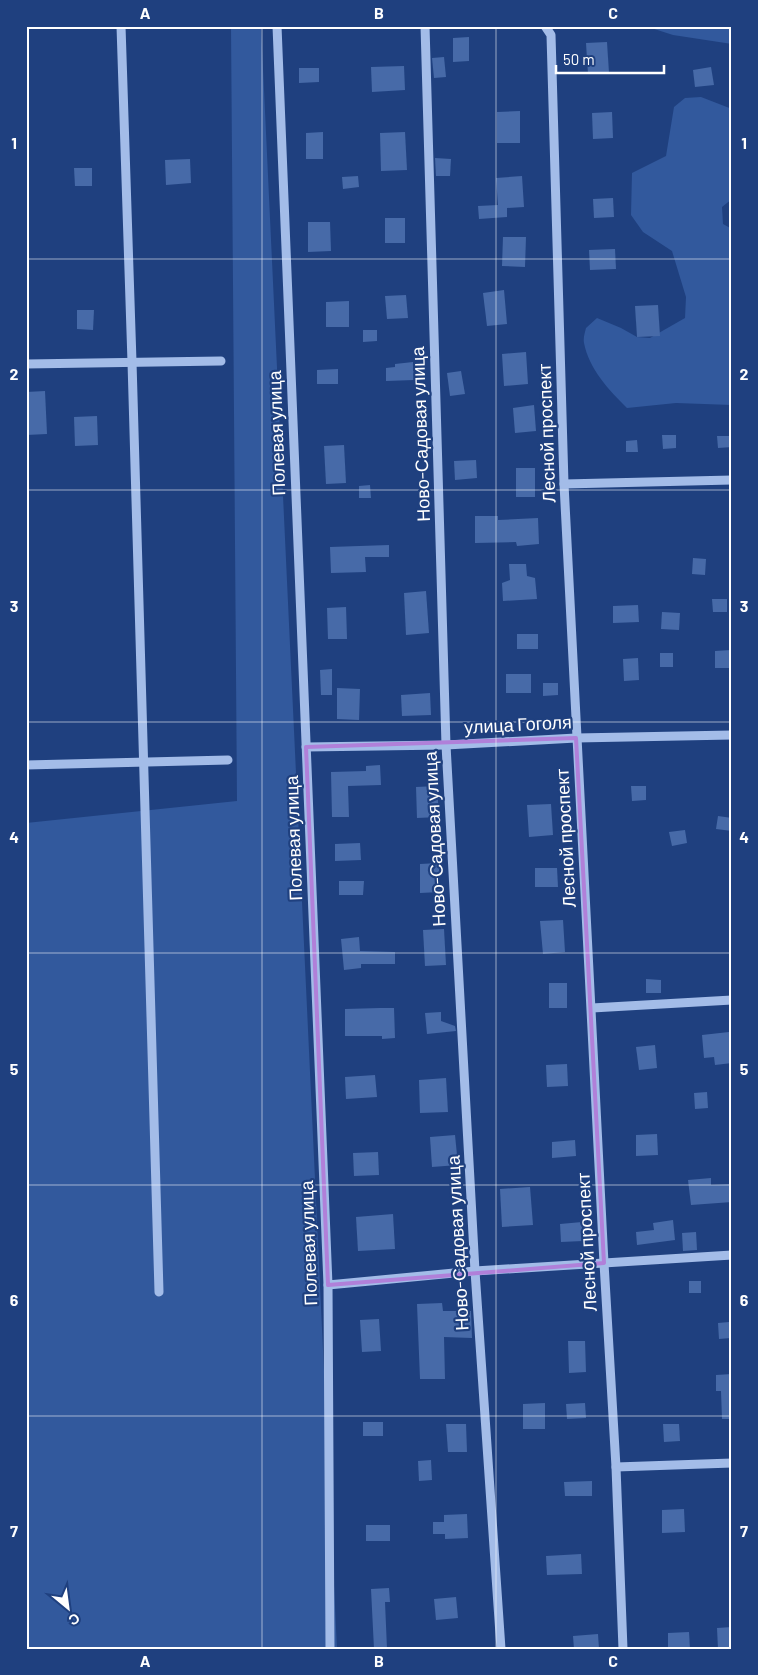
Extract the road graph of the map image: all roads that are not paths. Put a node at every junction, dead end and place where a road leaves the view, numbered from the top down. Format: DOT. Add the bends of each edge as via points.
graph roads {
  1 [pos="121,26"];
  2 [pos="277,26"];
  3 [pos="425,26"];
  4 [pos="545,26"];
  5 [pos="221,361"];
  6 [pos="132,362"];
  7 [pos="26,364"];
  8 [pos="732,480"];
  9 [pos="564,484"];
  10 [pos="732,735"];
  11 [pos="576,738"];
  12 [pos="446,745"];
  13 [pos="306,747"];
  14 [pos="228,760"];
  15 [pos="143,761"];
  16 [pos="26,765"];
  17 [pos="732,1000"];
  18 [pos="592,1008"];
  19 [pos="732,1255"];
  20 [pos="604,1263"];
  21 [pos="475,1271"];
  22 [pos="328,1285"];
  23 [pos="159,1292"];
  24 [pos="732,1463"];
  25 [pos="616,1467"];
  26 [pos="330,1649"];
  27 [pos="501,1649"];
  28 [pos="623,1649"];
  1 -- 6 [label="street"];
  2 -- 13 [label="street, Полевая улица"];
  3 -- 12 [label="street, Ново-Садовая улица"];
  4 -- 9 [label="street, Лесной проспект" via="551,35"];
  5 -- 6 [label="street"];
  6 -- 7 [label="street"];
  6 -- 15 [label="street"];
  8 -- 9 [label="street"];
  9 -- 11 [label="street, Лесной проспект"];
  10 -- 11 [label="street, улица Гоголя"];
  11 -- 12 [label="street, улица Гоголя"];
  11 -- 18 [label="street, Лесной проспект"];
  12 -- 13 [label="street, улица Гоголя"];
  12 -- 21 [label="street, Ново-Садовая улица"];
  13 -- 22 [label="street, Полевая улица"];
  14 -- 15 [label="street"];
  15 -- 16 [label="street"];
  15 -- 23 [label="street"];
  17 -- 18 [label="street"];
  18 -- 20 [label="street, Лесной проспект"];
  19 -- 20 [label="street"];
  20 -- 21 [label="street"];
  20 -- 25 [label="street, Лесной проспект"];
  21 -- 22 [label="street"];
  21 -- 27 [label="street, Ново-Садовая улица"];
  22 -- 26 [label="street, Полевая улица"];
  24 -- 25 [label="street"];
  25 -- 28 [label="street, Лесной проспект"];
}
